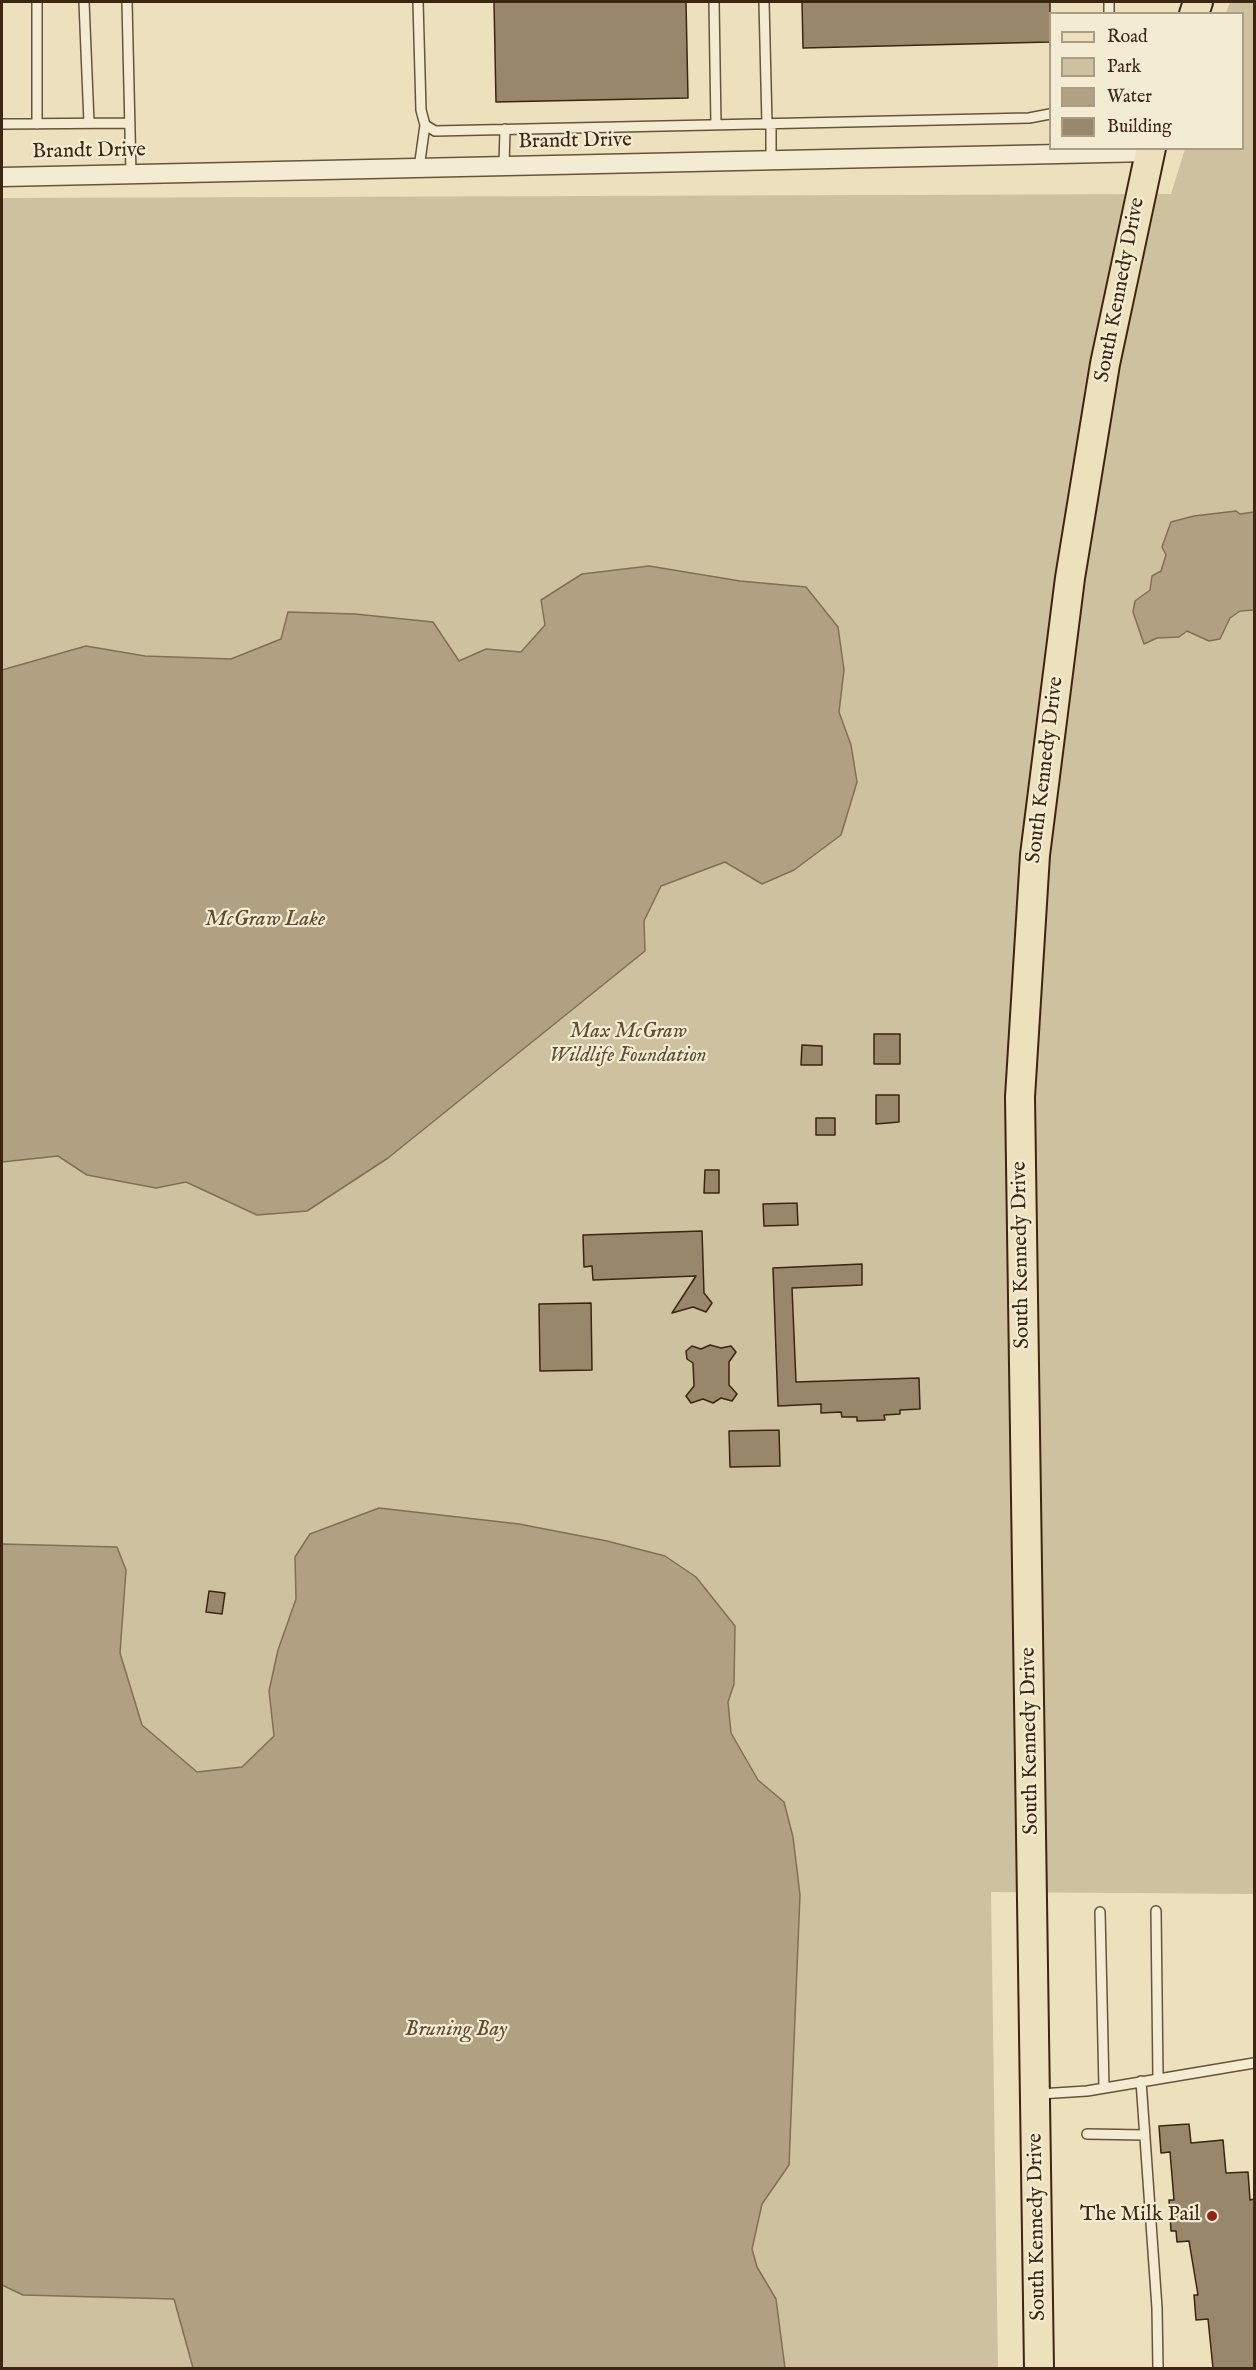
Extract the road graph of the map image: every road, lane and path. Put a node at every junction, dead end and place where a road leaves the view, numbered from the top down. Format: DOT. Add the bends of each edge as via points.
graph roads {
  1 [pos="37,2"];
  2 [pos="84,2"];
  3 [pos="127,2"];
  4 [pos="418,2"];
  5 [pos="714,2"];
  6 [pos="764,2"];
  7 [pos="1049,114"];
  8 [pos="89,123"];
  9 [pos="130,123"];
  10 [pos="2,124"];
  11 [pos="37,124"];
  12 [pos="425,124"];
  13 [pos="769,124"];
  14 [pos="716,125"];
  15 [pos="505,129"];
  16 [pos="1150,150"];
  17 [pos="771,160"];
  18 [pos="504,166"];
  19 [pos="419,168"];
  20 [pos="131,174"];
  21 [pos="2,177"];
  22 [pos="1156,1911"];
  23 [pos="1100,1912"];
  24 [pos="1254,2062"];
  25 [pos="1158,2078"];
  26 [pos="1141,2081"];
  27 [pos="1104,2088"];
  28 [pos="1036,2094"];
  29 [pos="1087,2134"];
  30 [pos="1145,2135"];
  31 [pos="1039,2368"];
  32 [pos="1158,2368"];
  1 -- 11 [label="lane"];
  2 -- 8 [label="lane"];
  3 -- 9 [label="lane"];
  4 -- 12 [label="lane" via="421,110"];
  5 -- 14 [label="lane"];
  6 -- 13 [label="lane"];
  7 -- 13 [label="lane" via="1029,118"];
  8 -- 9 [label="lane"];
  8 -- 11 [label="lane"];
  9 -- 20 [label="lane"];
  10 -- 11 [label="lane"];
  12 -- 15 [label="lane" via="435,131"];
  12 -- 19 [label="lane"];
  13 -- 14 [label="lane"];
  13 -- 17 [label="lane"];
  14 -- 15 [label="lane"];
  15 -- 18 [label="lane"];
  16 -- 17 [label="street, Brandt Drive"];
  16 -- 28 [label="main road, South Kennedy Drive" via="1106,364 1070,578 1035,855 1020,1097"];
  17 -- 18 [label="street, Brandt Drive"];
  18 -- 19 [label="street, Brandt Drive"];
  19 -- 20 [label="street, Brandt Drive"];
  20 -- 21 [label="street, Brandt Drive"];
  22 -- 25 [label="lane"];
  23 -- 27 [label="lane"];
  24 -- 25 [label="lane"];
  25 -- 26 [label="lane"];
  26 -- 27 [label="lane"];
  26 -- 30 [label="lane"];
  27 -- 28 [label="lane"];
  28 -- 31 [label="main road, South Kennedy Drive"];
  29 -- 30 [label="lane"];
  30 -- 32 [label="lane"];
}
